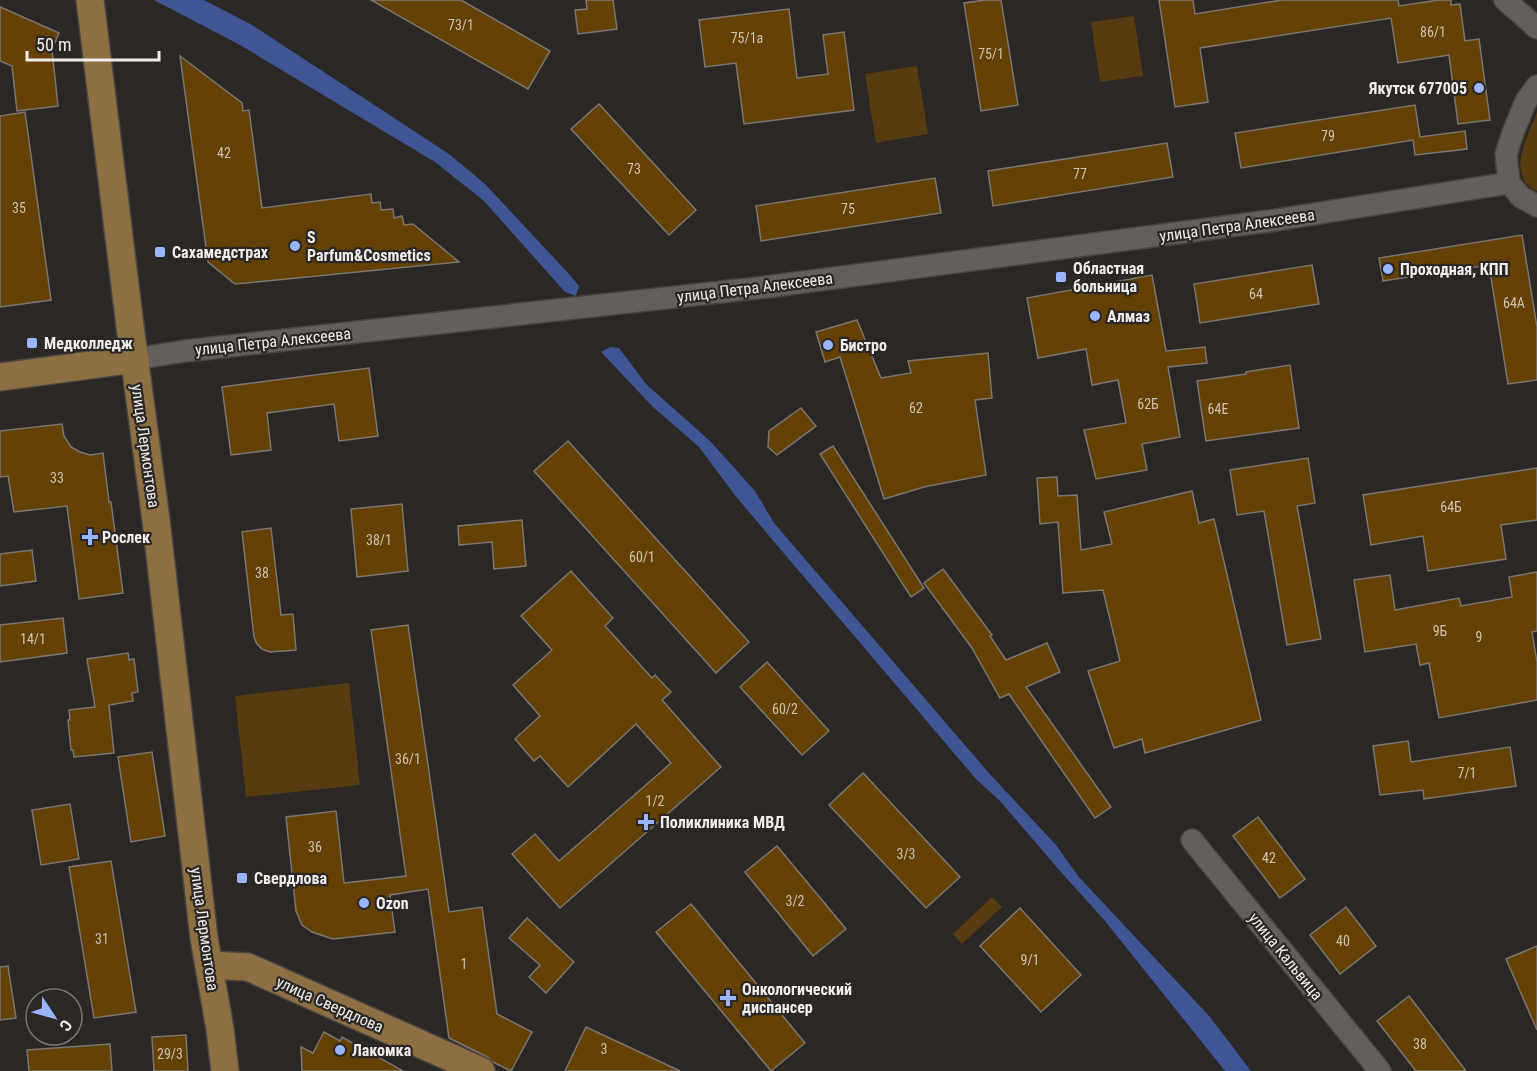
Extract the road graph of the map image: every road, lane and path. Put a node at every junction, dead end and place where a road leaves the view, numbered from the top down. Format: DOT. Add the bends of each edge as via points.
graph roads {
  1 [pos="90,0"];
  2 [pos="1504,0"];
  3 [pos="1537,28"];
  4 [pos="1537,87"];
  5 [pos="1509,183"];
  6 [pos="1537,206"];
  7 [pos="135,359"];
  8 [pos="0,377"];
  9 [pos="1192,840"];
  10 [pos="209,965"];
  11 [pos="225,1071"];
  12 [pos="481,1071"];
  13 [pos="1380,1071"];
  1 -- 7 [label="main road, улица Лермонтова"];
  2 -- 3 [label="street"];
  4 -- 5 [label="street" via="1526,101 1506,154"];
  5 -- 6 [label="street" via="1521,197"];
  5 -- 7 [label="street, улица Петра Алексеева" via="1276,220 755,288"];
  7 -- 8 [label="main road, улица Петра Алексеева"];
  7 -- 10 [label="main road, улица Лермонтова"];
  9 -- 13 [label="street, улица Кальвица"];
  10 -- 11 [label="main road, улица Лермонтова"];
  10 -- 12 [label="main road, улица Свердлова" via="248,967"];
}
